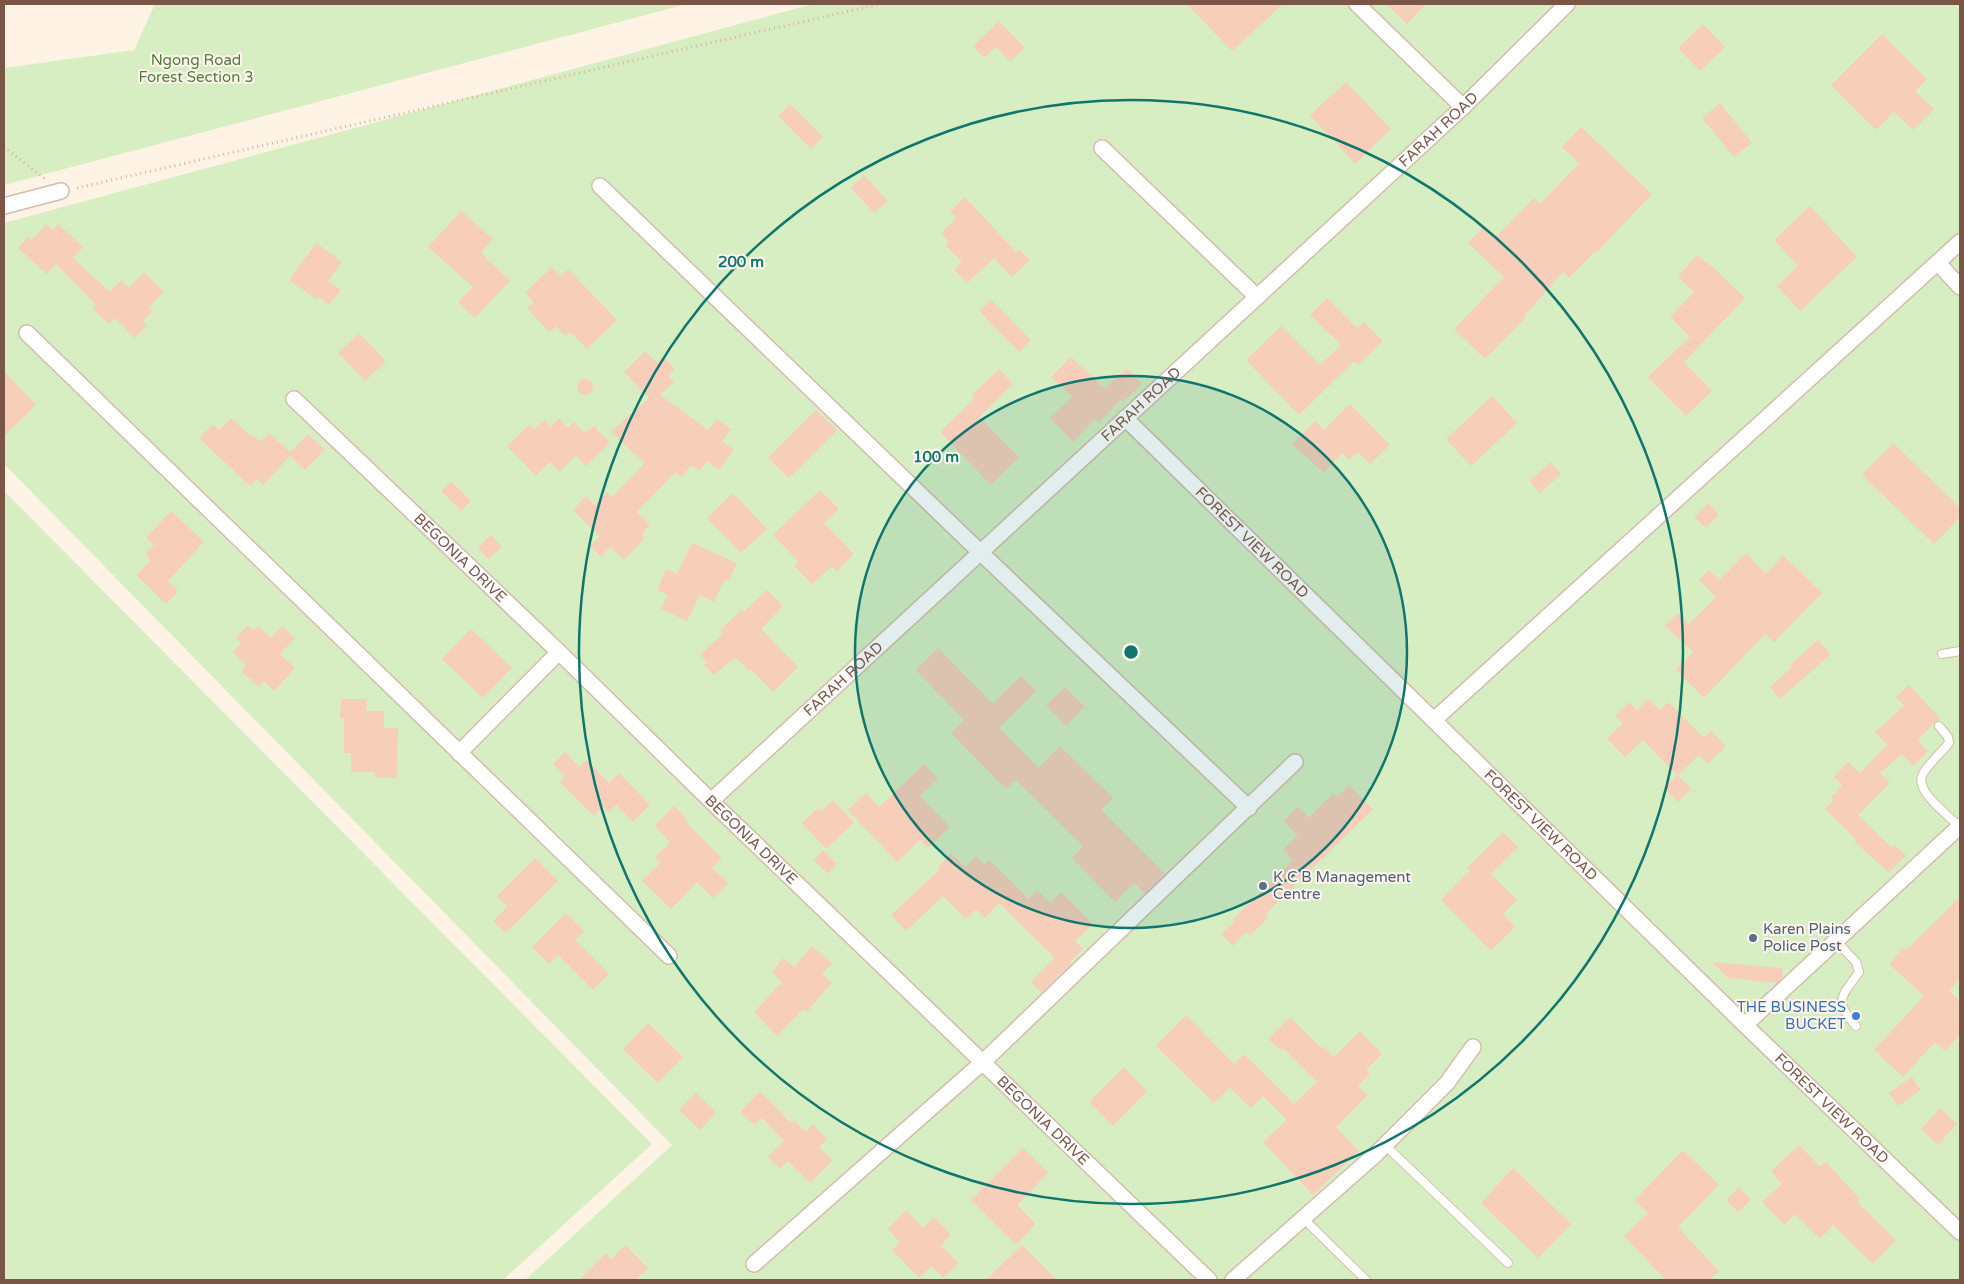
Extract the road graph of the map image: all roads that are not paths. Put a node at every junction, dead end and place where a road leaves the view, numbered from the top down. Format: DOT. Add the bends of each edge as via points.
graph roads {
  1 [pos="1357,4"];
  2 [pos="1567,4"];
  3 [pos="1464,107"];
  4 [pos="1102,148"];
  5 [pos="600,186"];
  6 [pos="61,191"];
  7 [pos="4,206"];
  8 [pos="1960,242"];
  9 [pos="1938,262"];
  10 [pos="1960,287"];
  11 [pos="1257,298"];
  12 [pos="27,333"];
  13 [pos="294,399"];
  14 [pos="1125,418"];
  15 [pos="980,552"];
  16 [pos="1960,651"];
  17 [pos="559,652"];
  18 [pos="1942,654"];
  19 [pos="1434,720"];
  20 [pos="1939,726"];
  21 [pos="459,753"];
  22 [pos="1295,762"];
  23 [pos="711,801"];
  24 [pos="1249,808"];
  25 [pos="1960,826"];
  26 [pos="1836,941"];
  27 [pos="670,956"];
  28 [pos="1745,1025"];
  29 [pos="1856,1026"];
  30 [pos="1473,1047"];
  31 [pos="983,1062"];
  32 [pos="1380,1150"];
  33 [pos="1303,1218"];
  34 [pos="1960,1232"];
  35 [pos="1508,1263"];
  36 [pos="754,1264"];
  37 [pos="1209,1280"];
  38 [pos="1234,1280"];
  39 [pos="1366,1280"];
  1 -- 3 [label="street"];
  2 -- 3 [label="street, FARAH ROAD"];
  3 -- 11 [label="street, FARAH ROAD"];
  4 -- 11 [label="street"];
  5 -- 15 [label="street"];
  6 -- 7 [label="street"];
  8 -- 9 [label="street"];
  9 -- 10 [label="street"];
  9 -- 19 [label="street"];
  11 -- 14 [label="street, FARAH ROAD"];
  12 -- 21 [label="street"];
  13 -- 17 [label="street, BEGONIA DRIVE"];
  14 -- 15 [label="street, FARAH ROAD"];
  14 -- 19 [label="street, FOREST VIEW ROAD"];
  15 -- 23 [label="street, FARAH ROAD"];
  15 -- 24 [label="street"];
  16 -- 18 [label="lane"];
  17 -- 21 [label="street"];
  17 -- 23 [label="street, BEGONIA DRIVE"];
  19 -- 28 [label="street, FOREST VIEW ROAD"];
  20 -- 25 [label="lane" via="1949,743 1922,774 1920,783 1924,792"];
  21 -- 27 [label="street"];
  22 -- 24 [label="street"];
  23 -- 31 [label="street, BEGONIA DRIVE"];
  24 -- 31 [label="street"];
  25 -- 26 [label="street"];
  26 -- 28 [label="street"];
  26 -- 29 [label="lane" via="1858,966 1859,972 1841,1000 1841,1008"];
  28 -- 34 [label="street, FOREST VIEW ROAD"];
  30 -- 32 [label="street" via="1447,1084"];
  31 -- 36 [label="street"];
  31 -- 37 [label="street, BEGONIA DRIVE"];
  32 -- 33 [label="street"];
  32 -- 35 [label="lane"];
  33 -- 38 [label="street"];
  33 -- 39 [label="lane"];
}
